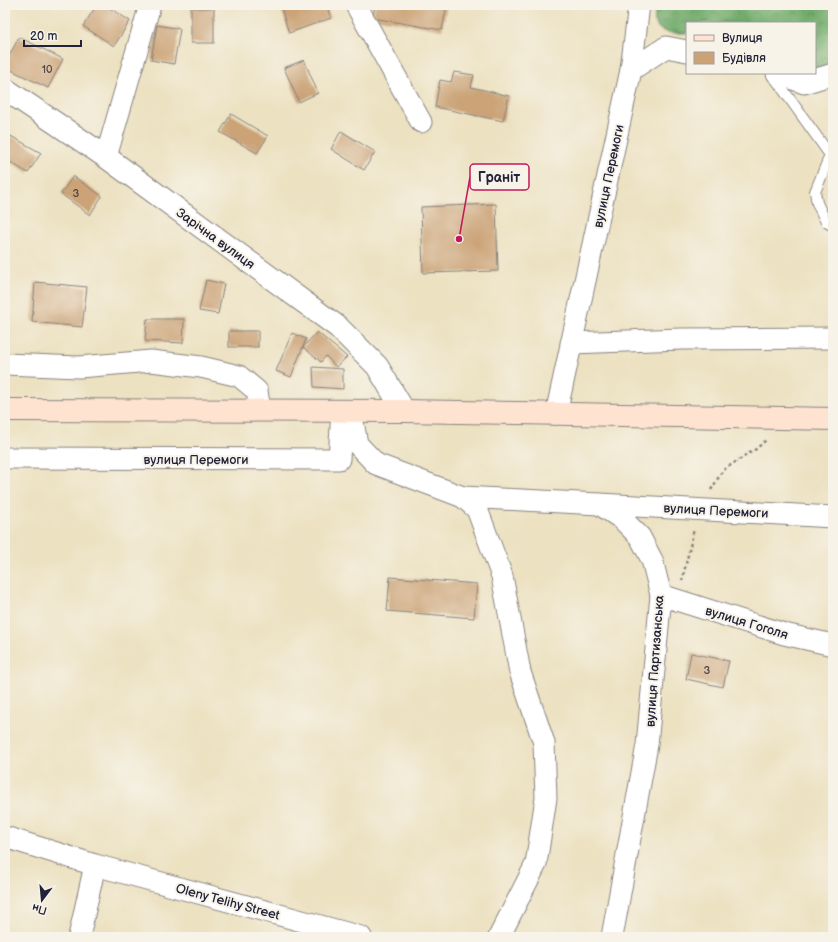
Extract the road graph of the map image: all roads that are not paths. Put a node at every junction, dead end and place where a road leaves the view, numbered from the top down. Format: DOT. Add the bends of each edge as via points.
graph roads {
  1 [pos="150,5"];
  2 [pos="356,5"];
  3 [pos="639,5"];
  4 [pos="686,51"];
  5 [pos="631,70"];
  6 [pos="772,74"];
  7 [pos="780,74"];
  8 [pos="833,74"];
  9 [pos="5,89"];
  10 [pos="421,122"];
  11 [pos="106,157"];
  12 [pos="833,226"];
  13 [pos="833,338"];
  14 [pos="571,343"];
  15 [pos="5,364"];
  16 [pos="5,410"];
  17 [pos="260,410"];
  18 [pos="347,411"];
  19 [pos="404,411"];
  20 [pos="556,414"];
  21 [pos="833,420"];
  22 [pos="5,458"];
  23 [pos="463,496"];
  24 [pos="599,504"];
  25 [pos="833,516"];
  26 [pos="661,595"];
  27 [pos="833,645"];
  28 [pos="5,837"];
  29 [pos="95,865"];
  30 [pos="79,937"];
  31 [pos="361,937"];
  32 [pos="499,937"];
  33 [pos="612,937"];
  1 -- 11 [label="street"];
  2 -- 10 [label="street"];
  3 -- 5 [label="street, вулиця Перемоги"];
  4 -- 5 [label="street" via="666,47"];
  5 -- 14 [label="street, вулиця Перемоги"];
  6 -- 12 [label="lane" via="830,155 815,192 826,222"];
  7 -- 8 [label="street" via="804,83"];
  9 -- 11 [label="street, Зарічна вулиця"];
  11 -- 19 [label="street, Зарічна вулиця" via="338,327 377,366"];
  13 -- 14 [label="street"];
  14 -- 20 [label="street, вулиця Перемоги"];
  15 -- 17 [label="street" via="79,367 151,361 201,367 238,376 257,391"];
  16 -- 17 [label="main road"];
  17 -- 18 [label="main road"];
  18 -- 19 [label="main road"];
  18 -- 22 [label="street, вулиця Перемоги" via="339,459"];
  18 -- 23 [label="street, вулиця Партизанська" via="357,444 376,464"];
  19 -- 20 [label="main road"];
  20 -- 21 [label="main road"];
  23 -- 24 [label="street, вулиця Партизанська"];
  23 -- 32 [label="street" via="477,509 502,576 520,672 544,744 546,798 536,864"];
  24 -- 25 [label="street, вулиця Перемоги"];
  24 -- 26 [label="street, вулиця Партизанська" via="622,519 640,537 652,560"];
  26 -- 27 [label="street, вулиця Гоголя" via="784,634"];
  26 -- 33 [label="street, вулиця Партизанська" via="648,745"];
  28 -- 29 [label="street, Oleny Telihy Street"];
  29 -- 30 [label="street"];
  29 -- 31 [label="street, Oleny Telihy Street"];
}
